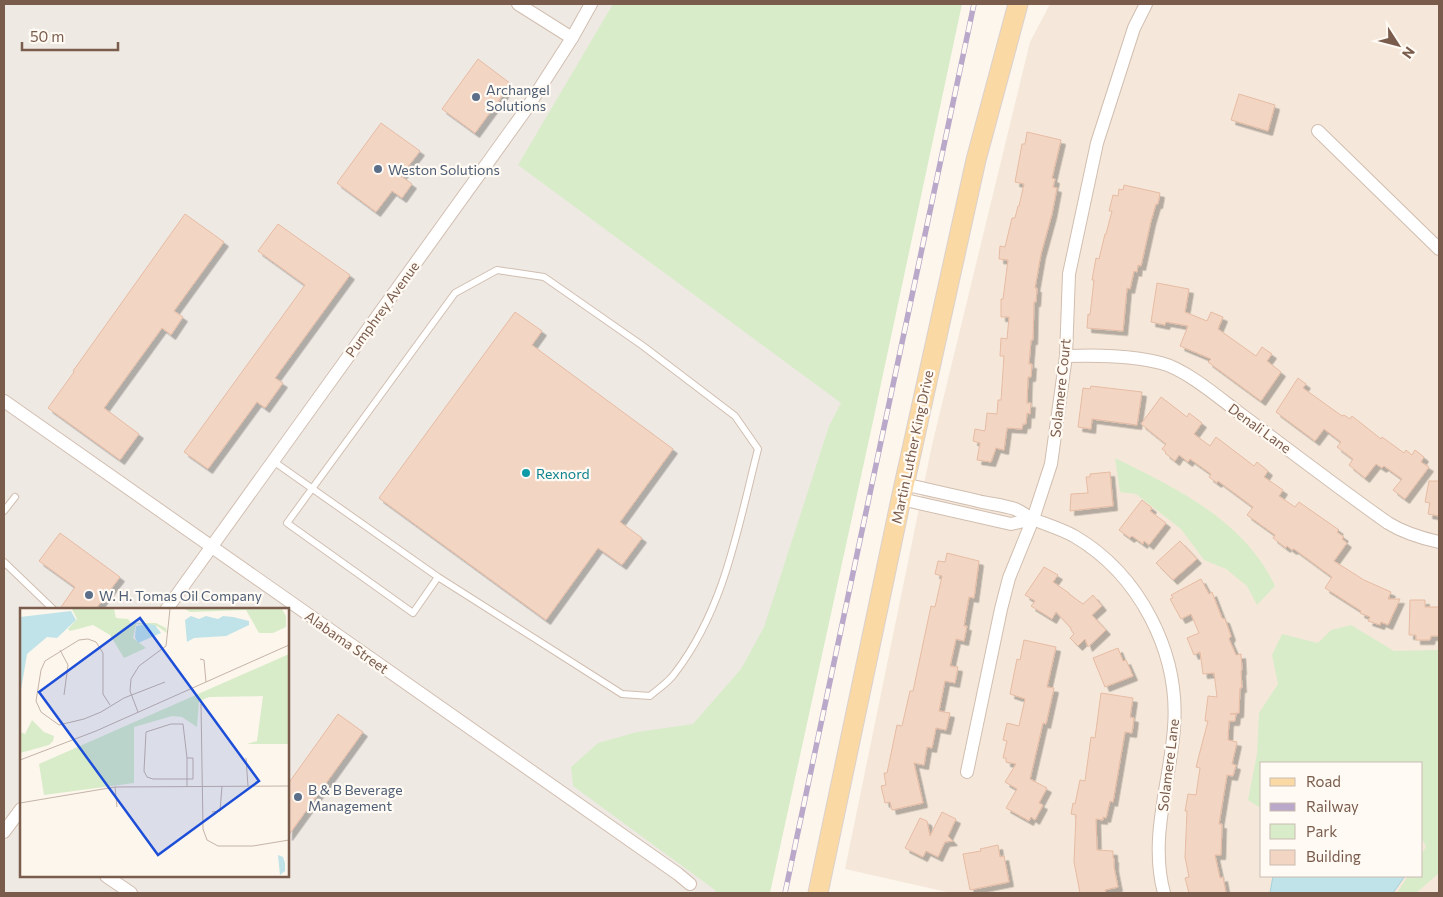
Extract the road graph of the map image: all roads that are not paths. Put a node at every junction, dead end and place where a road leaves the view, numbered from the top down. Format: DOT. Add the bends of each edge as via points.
graph roads {
  1 [pos="518,4"];
  2 [pos="592,4"];
  3 [pos="1018,4"];
  4 [pos="1146,4"];
  5 [pos="572,38"];
  6 [pos="1318,131"];
  7 [pos="1439,249"];
  8 [pos="1066,356"];
  9 [pos="4,401"];
  10 [pos="272,460"];
  11 [pos="312,489"];
  12 [pos="902,491"];
  13 [pos="15,497"];
  14 [pos="4,511"];
  15 [pos="1033,519"];
  16 [pos="1439,542"];
  17 [pos="211,545"];
  18 [pos="4,562"];
  19 [pos="438,577"];
  20 [pos="52,608"];
  21 [pos="167,608"];
  22 [pos="967,772"];
  23 [pos="20,812"];
  24 [pos="4,832"];
  25 [pos="107,877"];
  26 [pos="690,884"];
  27 [pos="131,893"];
  28 [pos="818,893"];
  29 [pos="1164,893"];
  1 -- 5 [label="street"];
  2 -- 5 [label="street, Pumphrey Avenue"];
  3 -- 12 [label="main road, Martin Luther King Drive" via="976,160"];
  4 -- 8 [label="street, Solamere Court" via="1134,28 1097,143 1073,247"];
  5 -- 10 [label="street, Pumphrey Avenue" via="527,108"];
  6 -- 7 [label="street"];
  8 -- 15 [label="street, Solamere Court" via="1051,464"];
  8 -- 16 [label="street, Denali Lane" via="1142,359 1162,363 1224,401 1388,523 1420,538"];
  9 -- 17 [label="street, Alabama Street"];
  10 -- 11 [label="lane"];
  10 -- 17 [label="street, Pumphrey Avenue"];
  11 -- 19 [label="lane"];
  11 -- 19 [label="lane" via="287,523 412,613"];
  11 -- 19 [label="lane" via="455,293 497,270 544,277 735,416 758,449 724,582 704,630 674,675 650,696 622,694"];
  12 -- 15 [label="street, Solamere Lane" via="1016,510"];
  12 -- 28 [label="main road, Martin Luther King Drive"];
  13 -- 14 [label="lane"];
  15 -- 22 [label="street, Solamere Court" via="1009,578"];
  15 -- 29 [label="street, Solamere Lane" via="1074,536 1108,561 1143,603 1161,640 1170,671 1174,718 1158,836"];
  17 -- 21 [label="street, Pumphrey Avenue"];
  17 -- 26 [label="street, Alabama Street"];
  18 -- 20 [label="lane"];
  23 -- 24 [label="street"];
  25 -- 27 [label="street"];
}
